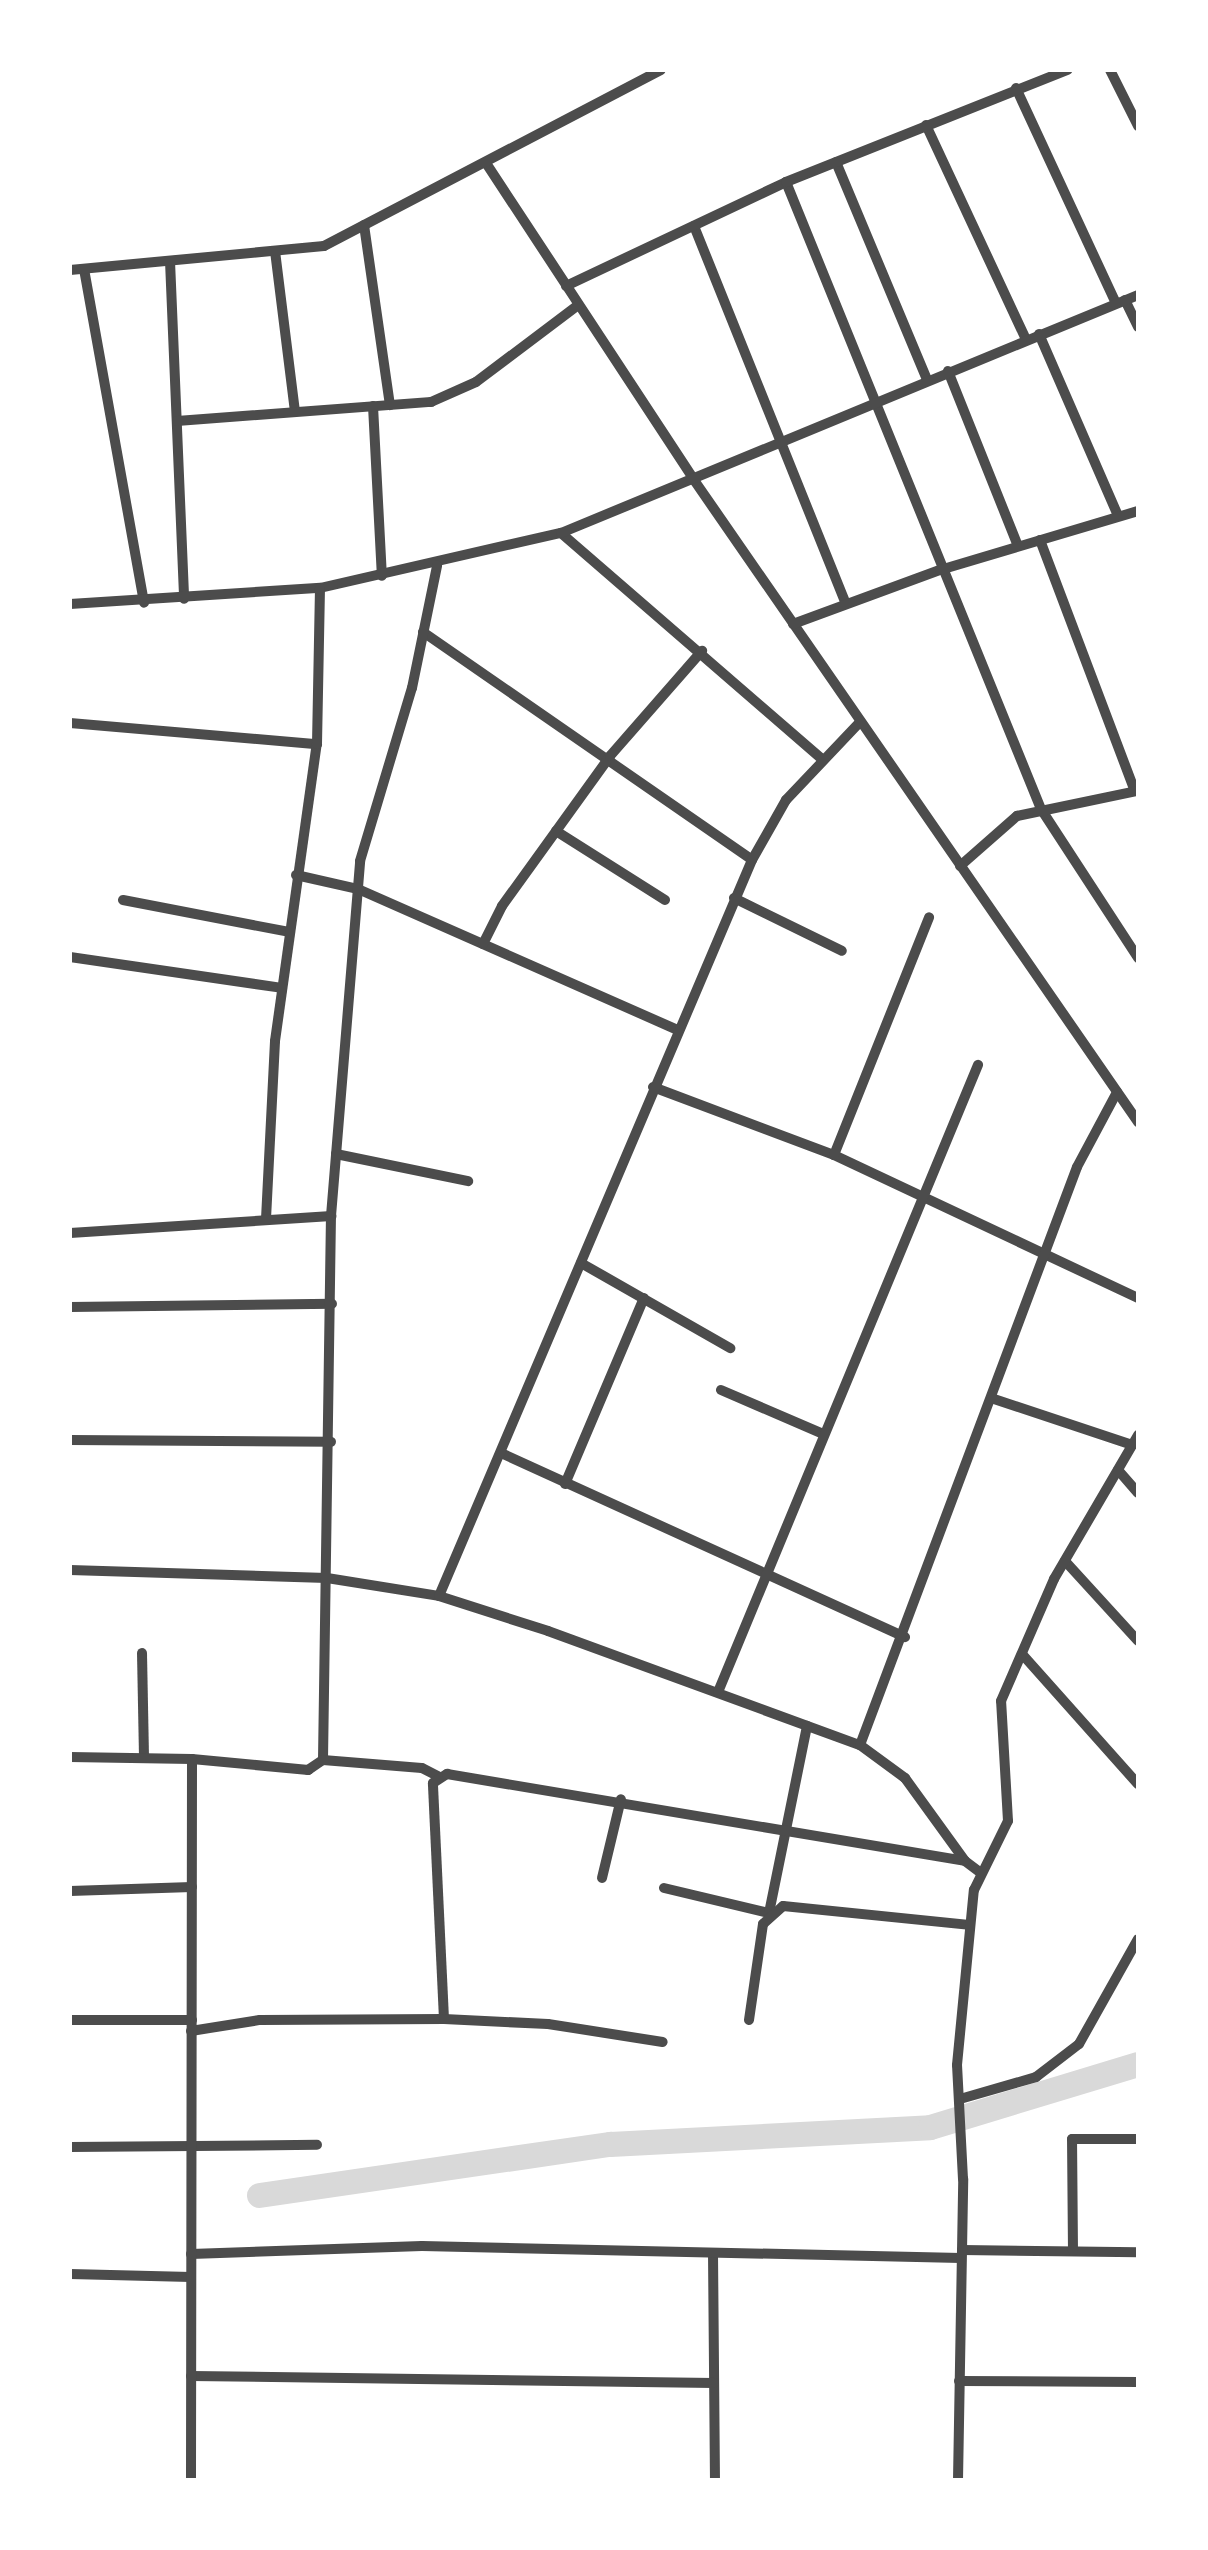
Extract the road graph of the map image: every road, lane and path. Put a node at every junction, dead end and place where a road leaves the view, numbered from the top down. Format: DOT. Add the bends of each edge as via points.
graph roads {
  1 [pos="661,70"];
  2 [pos="1022,70"];
  3 [pos="1068,70"];
  4 [pos="1110,70"];
  5 [pos="1028,84"];
  6 [pos="1016,88"];
  7 [pos="926,126"];
  8 [pos="1138,126"];
  9 [pos="836,162"];
  10 [pos="486,163"];
  11 [pos="786,182"];
  12 [pos="364,225"];
  13 [pos="694,226"];
  14 [pos="275,251"];
  15 [pos="170,261"];
  16 [pos="84,269"];
  17 [pos="70,270"];
  18 [pos="566,286"];
  19 [pos="1138,294"];
  20 [pos="1120,302"];
  21 [pos="578,305"];
  22 [pos="1138,326"];
  23 [pos="1039,334"];
  24 [pos="1026,339"];
  25 [pos="948,371"];
  26 [pos="928,380"];
  27 [pos="876,402"];
  28 [pos="390,405"];
  29 [pos="372,406"];
  30 [pos="295,412"];
  31 [pos="177,421"];
  32 [pos="780,443"];
  33 [pos="694,480"];
  34 [pos="1138,510"];
  35 [pos="1118,516"];
  36 [pos="562,533"];
  37 [pos="1040,540"];
  38 [pos="1018,546"];
  39 [pos="437,566"];
  40 [pos="940,570"];
  41 [pos="382,576"];
  42 [pos="320,588"];
  43 [pos="184,600"];
  44 [pos="144,603"];
  45 [pos="70,604"];
  46 [pos="846,604"];
  47 [pos="793,624"];
  48 [pos="423,632"];
  49 [pos="702,651"];
  50 [pos="860,722"];
  51 [pos="70,723"];
  52 [pos="317,744"];
  53 [pos="610,756"];
  54 [pos="822,759"];
  55 [pos="1136,791"];
  56 [pos="1041,808"];
  57 [pos="556,830"];
  58 [pos="752,860"];
  59 [pos="960,866"];
  60 [pos="296,875"];
  61 [pos="358,888"];
  62 [pos="734,898"];
  63 [pos="123,900"];
  64 [pos="665,900"];
  65 [pos="929,917"];
  66 [pos="289,932"];
  67 [pos="484,944"];
  68 [pos="842,951"];
  69 [pos="70,957"];
  70 [pos="1138,958"];
  71 [pos="282,988"];
  72 [pos="677,1030"];
  73 [pos="978,1065"];
  74 [pos="652,1087"];
  75 [pos="1117,1092"];
  76 [pos="1138,1122"];
  77 [pos="336,1154"];
  78 [pos="834,1155"];
  79 [pos="468,1181"];
  80 [pos="923,1197"];
  81 [pos="331,1216"];
  82 [pos="266,1220"];
  83 [pos="70,1233"];
  84 [pos="1046,1255"];
  85 [pos="581,1262"];
  86 [pos="644,1298"];
  87 [pos="1138,1298"];
  88 [pos="332,1304"];
  89 [pos="70,1307"];
  90 [pos="730,1348"];
  91 [pos="721,1390"];
  92 [pos="991,1398"];
  93 [pos="823,1434"];
  94 [pos="70,1440"];
  95 [pos="1135,1440"];
  96 [pos="331,1442"];
  97 [pos="500,1454"];
  98 [pos="1118,1470"];
  99 [pos="565,1484"];
  100 [pos="1138,1493"];
  101 [pos="1065,1561"];
  102 [pos="70,1570"];
  103 [pos="764,1577"];
  104 [pos="326,1578"];
  105 [pos="439,1596"];
  106 [pos="905,1637"];
  107 [pos="1138,1640"];
  108 [pos="142,1652"];
  109 [pos="1022,1654"];
  110 [pos="718,1692"];
  111 [pos="807,1726"];
  112 [pos="860,1745"];
  113 [pos="70,1758"];
  114 [pos="144,1758"];
  115 [pos="192,1758"];
  116 [pos="323,1760"];
  117 [pos="438,1776"];
  118 [pos="1138,1784"];
  119 [pos="621,1799"];
  120 [pos="784,1834"];
  121 [pos="964,1861"];
  122 [pos="981,1873"];
  123 [pos="602,1878"];
  124 [pos="192,1888"];
  125 [pos="664,1888"];
  126 [pos="70,1891"];
  127 [pos="770,1913"];
  128 [pos="969,1925"];
  129 [pos="1138,1939"];
  130 [pos="444,2019"];
  131 [pos="70,2020"];
  132 [pos="749,2020"];
  133 [pos="191,2025"];
  134 [pos="664,2042"];
  135 [pos="960,2104"];
  136 [pos="1138,2139"];
  137 [pos="317,2144"];
  138 [pos="70,2147"];
  139 [pos="191,2147"];
  140 [pos="1073,2251"];
  141 [pos="713,2252"];
  142 [pos="1138,2252"];
  143 [pos="191,2254"];
  144 [pos="962,2254"];
  145 [pos="70,2274"];
  146 [pos="191,2278"];
  147 [pos="191,2376"];
  148 [pos="960,2380"];
  149 [pos="1138,2382"];
  150 [pos="714,2384"];
  151 [pos="191,2480"];
  152 [pos="715,2480"];
  153 [pos="958,2480"];
  1 -- 10 [label="street"];
  2 -- 5 [label="street"];
  3 -- 5 [label="street"];
  4 -- 8 [label="street"];
  5 -- 6 [label="street"];
  6 -- 7 [label="street"];
  6 -- 20 [label="street"];
  7 -- 9 [label="street"];
  7 -- 24 [label="street"];
  9 -- 11 [label="street"];
  9 -- 26 [label="street"];
  10 -- 12 [label="street"];
  10 -- 18 [label="street"];
  11 -- 13 [label="street"];
  11 -- 27 [label="street"];
  12 -- 14 [label="street" via="324,246"];
  12 -- 28 [label="street"];
  13 -- 18 [label="street"];
  13 -- 32 [label="street"];
  14 -- 15 [label="street"];
  14 -- 30 [label="street"];
  15 -- 16 [label="street"];
  15 -- 31 [label="street"];
  16 -- 17 [label="street"];
  16 -- 44 [label="street"];
  18 -- 21 [label="street"];
  19 -- 20 [label="street"];
  20 -- 22 [label="street"];
  20 -- 23 [label="street"];
  21 -- 28 [label="street" via="456,394"];
  21 -- 33 [label="street"];
  23 -- 24 [label="street"];
  23 -- 35 [label="street"];
  24 -- 25 [label="street"];
  25 -- 26 [label="street"];
  25 -- 38 [label="street"];
  26 -- 27 [label="street"];
  27 -- 32 [label="street"];
  27 -- 40 [label="street"];
  28 -- 29 [label="street"];
  29 -- 30 [label="street"];
  29 -- 41 [label="street"];
  30 -- 31 [label="street"];
  31 -- 43 [label="street"];
  32 -- 33 [label="street"];
  32 -- 46 [label="street"];
  33 -- 36 [label="street"];
  33 -- 47 [label="street"];
  34 -- 35 [label="street"];
  35 -- 37 [label="street"];
  36 -- 39 [label="street"];
  36 -- 49 [label="street"];
  37 -- 38 [label="street"];
  37 -- 55 [label="street"];
  38 -- 40 [label="street"];
  39 -- 41 [label="street"];
  39 -- 48 [label="street"];
  40 -- 46 [label="street"];
  40 -- 56 [label="street"];
  41 -- 42 [label="street"];
  42 -- 43 [label="street"];
  42 -- 52 [label="street"];
  43 -- 44 [label="street"];
  44 -- 45 [label="street"];
  46 -- 47 [label="street"];
  47 -- 50 [label="street"];
  48 -- 53 [label="street"];
  48 -- 61 [label="street"];
  49 -- 53 [label="street"];
  49 -- 54 [label="street"];
  50 -- 54 [label="street"];
  50 -- 59 [label="street"];
  51 -- 52 [label="street"];
  52 -- 60 [label="street"];
  53 -- 57 [label="street"];
  53 -- 58 [label="street"];
  54 -- 58 [label="street" via="786,800"];
  55 -- 56 [label="street"];
  56 -- 59 [label="street" via="1018,816"];
  56 -- 70 [label="street"];
  57 -- 64 [label="street"];
  57 -- 67 [label="street" via="502,906"];
  58 -- 62 [label="street"];
  59 -- 75 [label="street"];
  60 -- 61 [label="street"];
  60 -- 66 [label="street"];
  61 -- 67 [label="street"];
  61 -- 77 [label="street"];
  62 -- 68 [label="street"];
  62 -- 72 [label="street"];
  63 -- 66 [label="street"];
  65 -- 78 [label="street"];
  66 -- 71 [label="street"];
  67 -- 72 [label="street"];
  69 -- 71 [label="street"];
  71 -- 82 [label="street"];
  72 -- 74 [label="street"];
  73 -- 80 [label="street"];
  74 -- 78 [label="street"];
  74 -- 85 [label="street"];
  75 -- 76 [label="street"];
  75 -- 84 [label="street" via="1077,1168"];
  77 -- 79 [label="street"];
  77 -- 81 [label="street"];
  78 -- 80 [label="street"];
  80 -- 84 [label="street"];
  80 -- 93 [label="street"];
  81 -- 82 [label="street"];
  81 -- 88 [label="street"];
  82 -- 83 [label="street"];
  84 -- 87 [label="street"];
  84 -- 92 [label="street"];
  85 -- 86 [label="street"];
  85 -- 97 [label="street"];
  86 -- 90 [label="street"];
  86 -- 99 [label="street"];
  88 -- 89 [label="street"];
  88 -- 96 [label="street"];
  91 -- 93 [label="street"];
  92 -- 95 [label="street"];
  92 -- 106 [label="street"];
  93 -- 103 [label="street"];
  94 -- 96 [label="street"];
  95 -- 98 [label="street"];
  96 -- 104 [label="street"];
  97 -- 99 [label="street"];
  97 -- 105 [label="street"];
  98 -- 100 [label="street"];
  98 -- 101 [label="street"];
  99 -- 103 [label="street"];
  101 -- 107 [label="street"];
  101 -- 109 [label="street"];
  102 -- 104 [label="street"];
  103 -- 106 [label="street"];
  103 -- 110 [label="street"];
  104 -- 105 [label="street"];
  104 -- 116 [label="street"];
  105 -- 110 [label="street"];
  106 -- 112 [label="street"];
  108 -- 114 [label="street"];
  109 -- 118 [label="street"];
  109 -- 122 [label="street" via="1001,1702 1008,1820"];
  110 -- 111 [label="street"];
  111 -- 112 [label="street"];
  111 -- 120 [label="street"];
  112 -- 121 [label="street" via="905,1778"];
  113 -- 114 [label="street"];
  114 -- 115 [label="street"];
  115 -- 116 [label="street" via="308,1770"];
  115 -- 124 [label="street"];
  116 -- 117 [label="street" via="422,1768"];
  117 -- 119 [label="street"];
  117 -- 130 [label="street" via="433,1783"];
  119 -- 120 [label="street"];
  119 -- 123 [label="street"];
  120 -- 121 [label="street"];
  120 -- 127 [label="street"];
  121 -- 122 [label="street"];
  122 -- 128 [label="street"];
  124 -- 126 [label="street"];
  124 -- 133 [label="street"];
  125 -- 127 [label="street"];
  127 -- 128 [label="street" via="783,1906"];
  127 -- 132 [label="street"];
  128 -- 135 [label="street"];
  129 -- 135 [label="street" via="1079,2044 1036,2077"];
  130 -- 133 [label="street"];
  130 -- 134 [label="street" via="548,2024"];
  131 -- 133 [label="street"];
  133 -- 139 [label="street"];
  135 -- 144 [label="street"];
  136 -- 140 [label="street" via="1072,2138"];
  137 -- 139 [label="street"];
  138 -- 139 [label="street"];
  139 -- 143 [label="street"];
  140 -- 142 [label="street"];
  140 -- 144 [label="street"];
  141 -- 143 [label="street" via="422,2246"];
  141 -- 144 [label="street"];
  141 -- 150 [label="street"];
  143 -- 146 [label="street"];
  144 -- 148 [label="street"];
  145 -- 146 [label="street"];
  146 -- 147 [label="street"];
  147 -- 150 [label="street"];
  147 -- 151 [label="street"];
  148 -- 149 [label="street"];
  148 -- 153 [label="street"];
  150 -- 152 [label="street"];
}
